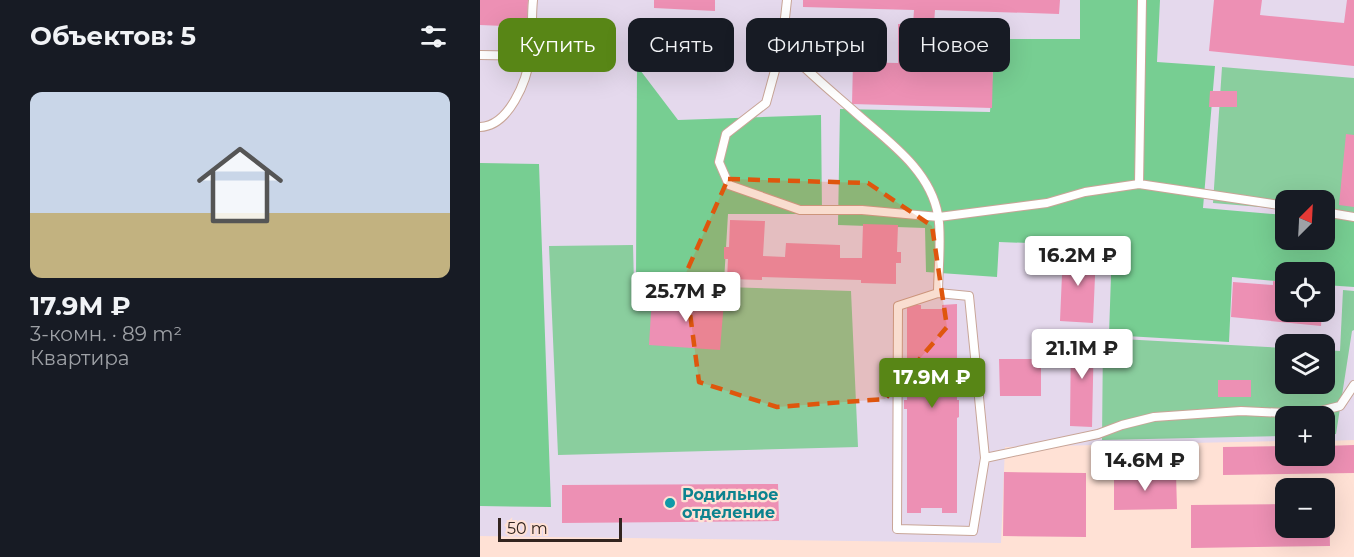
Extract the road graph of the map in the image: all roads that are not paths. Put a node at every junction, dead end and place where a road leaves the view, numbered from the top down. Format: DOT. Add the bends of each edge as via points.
graph roads {
  1 [pos="533,0"];
  2 [pos="787,0"];
  3 [pos="1142,0"];
  4 [pos="531,18"];
  5 [pos="785,18"];
  6 [pos="480,55"];
  7 [pos="498,55"];
  8 [pos="525,72"];
  9 [pos="775,72"];
  10 [pos="809,72"];
  11 [pos="480,128"];
  12 [pos="1139,184"];
  13 [pos="1275,204"];
  14 [pos="1335,214"];
  15 [pos="939,217"];
  16 [pos="1354,217"];
  17 [pos="938,293"];
  18 [pos="1354,385"];
  19 [pos="985,458"];
  1 -- 4 [label="lane"];
  2 -- 5 [label="lane"];
  3 -- 12 [label="lane"];
  6 -- 7 [label="lane"];
  8 -- 11 [label="lane" via="517,99 505,114 488,127"];
  9 -- 15 [label="lane" via="766,104 726,134 719,162 729,184 800,210 862,210"];
  10 -- 15 [label="lane" via="906,156 920,173"];
  12 -- 13 [label="lane"];
  12 -- 15 [label="lane" via="1085,192 1047,203"];
  14 -- 16 [label="lane"];
  15 -- 17 [label="lane"];
  17 -- 19 [label="lane" via="969,296"];
  17 -- 19 [label="lane" via="898,306 897,529 973,531"];
  18 -- 19 [label="lane" via="1340,406 1308,414 1241,411 1154,417 1098,434"];
}
